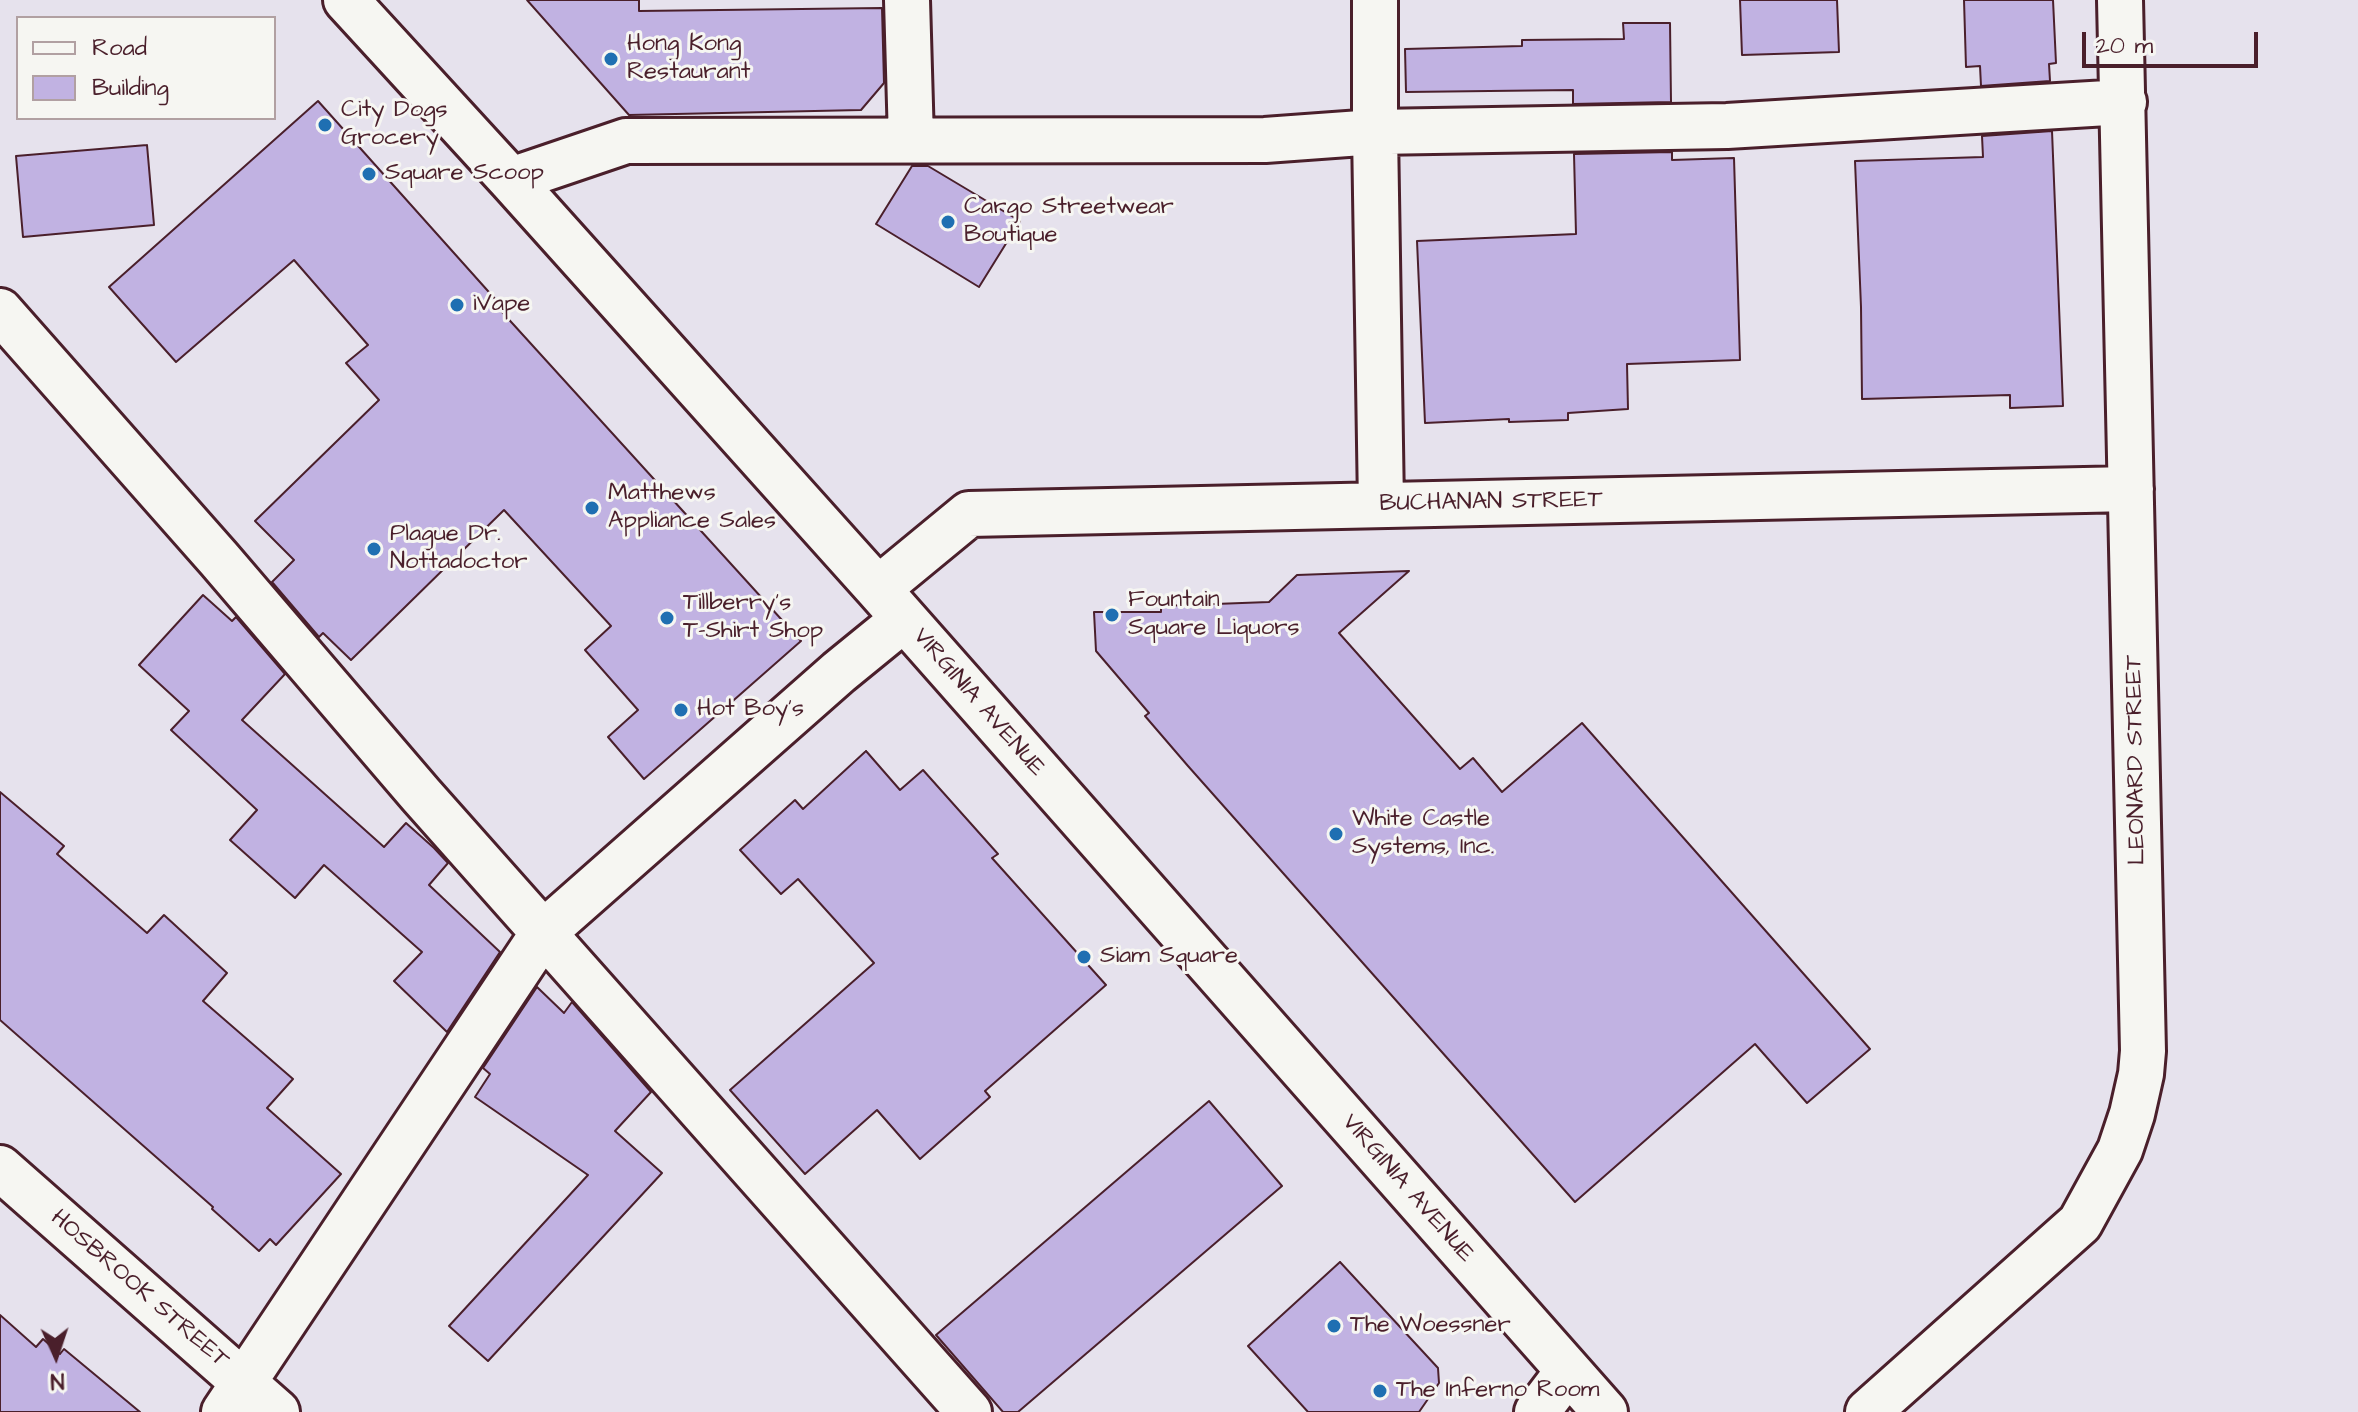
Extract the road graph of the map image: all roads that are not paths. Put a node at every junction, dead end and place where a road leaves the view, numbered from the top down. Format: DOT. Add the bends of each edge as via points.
graph roads {
  1 [pos="346,0"];
  2 [pos="907,0"];
  3 [pos="1375,0"];
  4 [pos="2120,0"];
  5 [pos="2124,102"];
  6 [pos="1375,132"];
  7 [pos="911,140"];
  8 [pos="511,180"];
  9 [pos="0,311"];
  10 [pos="2131,489"];
  11 [pos="1381,505"];
  12 [pos="891,604"];
  13 [pos="543,933"];
  14 [pos="0,1168"];
  15 [pos="1568,1371"];
  16 [pos="234,1398"];
  17 [pos="277,1412"];
  18 [pos="969,1412"];
  19 [pos="1537,1412"];
  20 [pos="1605,1412"];
  21 [pos="1868,1412"];
  1 -- 8 [label="street, VIRGINIA AVENUE"];
  2 -- 7 [label="street"];
  3 -- 6 [label="street"];
  4 -- 5 [label="street, LEONARD STREET"];
  5 -- 6 [label="street" via="1727,126"];
  5 -- 10 [label="street, LEONARD STREET"];
  6 -- 7 [label="street" via="1265,140"];
  6 -- 11 [label="street"];
  7 -- 8 [label="street" via="626,141"];
  8 -- 12 [label="street, VIRGINIA AVENUE"];
  9 -- 13 [label="street"];
  10 -- 11 [label="street, BUCHANAN STREET"];
  10 -- 21 [label="street, LEONARD STREET" via="2143,1051 2132,1114 2120,1150 2080,1223"];
  11 -- 12 [label="street, BUCHANAN STREET" via="969,514"];
  12 -- 13 [label="street, BUCHANAN STREET" via="839,672"];
  12 -- 15 [label="street, VIRGINIA AVENUE"];
  13 -- 16 [label="street, BUCHANAN STREET"];
  13 -- 18 [label="street"];
  14 -- 16 [label="street, HOSBROOK STREET"];
  15 -- 19 [label="street"];
  15 -- 20 [label="street, VIRGINIA AVENUE"];
  16 -- 17 [label="street, HOSBROOK STREET"];
}
